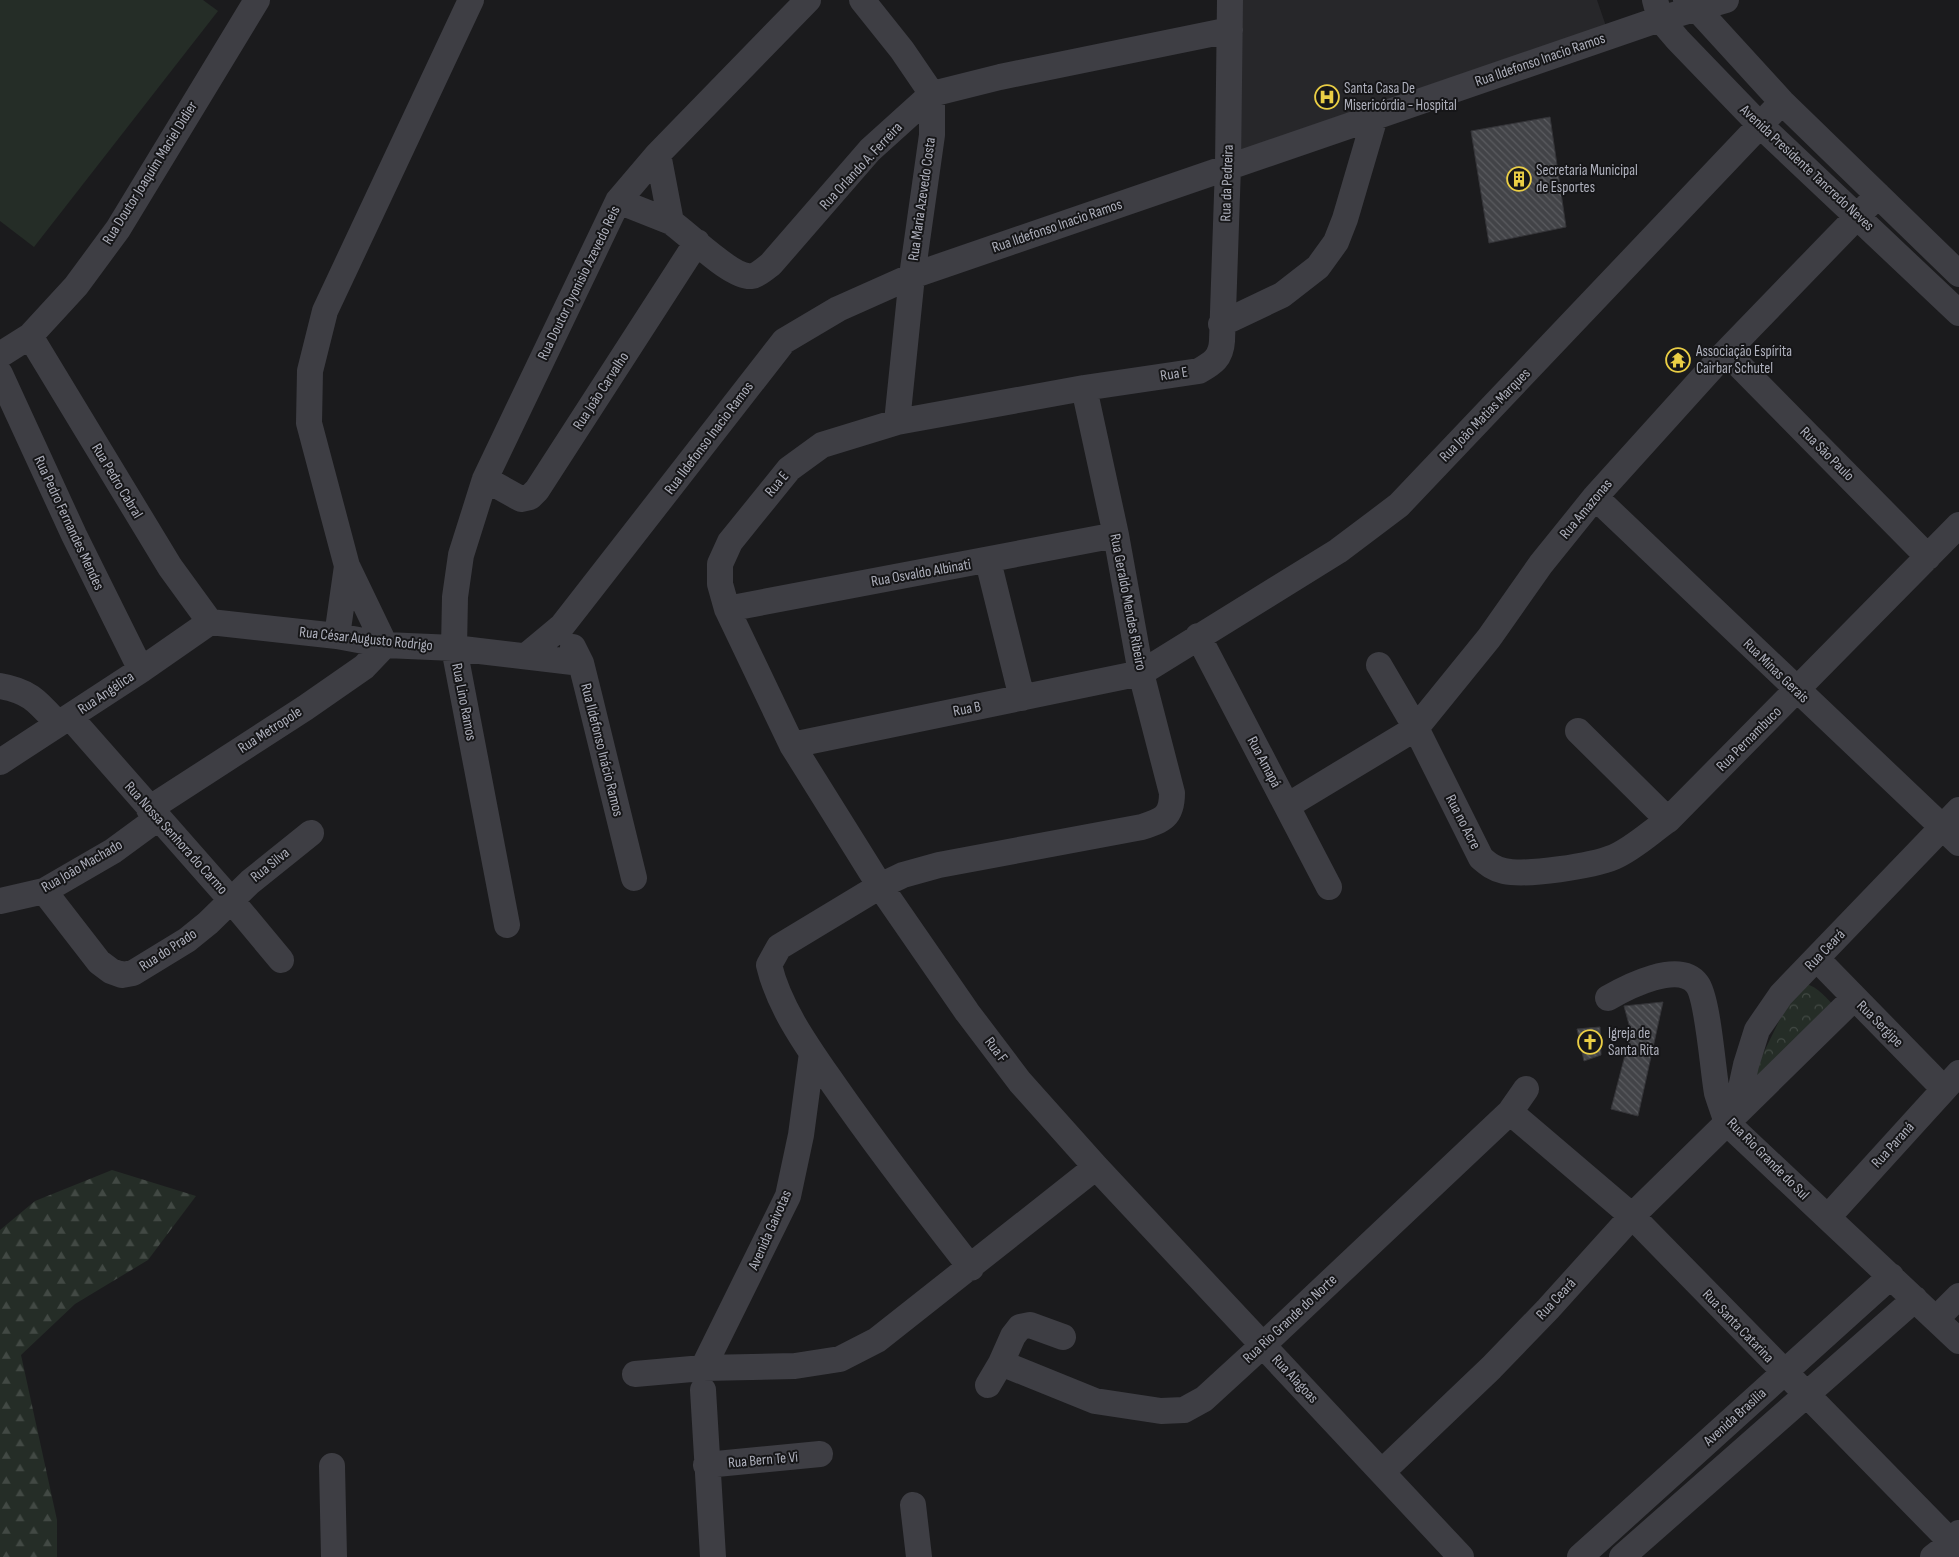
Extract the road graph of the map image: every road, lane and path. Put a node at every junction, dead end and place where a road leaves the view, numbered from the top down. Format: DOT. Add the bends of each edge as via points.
graph roads {
  1 [pos="257,0"];
  2 [pos="471,0"];
  3 [pos="808,0"];
  4 [pos="862,0"];
  5 [pos="1230,0"];
  6 [pos="1726,0"];
  7 [pos="1691,4"];
  8 [pos="1658,9"];
  9 [pos="1230,30"];
  10 [pos="932,94"];
  11 [pos="1782,102"];
  12 [pos="1374,117"];
  13 [pos="1760,125"];
  14 [pos="658,154"];
  15 [pos="1228,166"];
  16 [pos="1878,196"];
  17 [pos="618,201"];
  18 [pos="1859,217"];
  19 [pos="671,222"];
  20 [pos="698,242"];
  21 [pos="1959,274"];
  22 [pos="912,276"];
  23 [pos="1959,313"];
  24 [pos="1221,324"];
  25 [pos="30,336"];
  26 [pos="1726,352"];
  27 [pos="0,355"];
  28 [pos="1213,363"];
  29 [pos="0,374"];
  30 [pos="1084,388"];
  31 [pos="897,422"];
  32 [pos="485,479"];
  33 [pos="1594,497"];
  34 [pos="1959,525"];
  35 [pos="1116,535"];
  36 [pos="1928,557"];
  37 [pos="988,560"];
  38 [pos="347,566"];
  39 [pos="727,609"];
  40 [pos="210,622"];
  41 [pos="562,626"];
  42 [pos="337,636"];
  43 [pos="1198,636"];
  44 [pos="385,644"];
  45 [pos="454,648"];
  46 [pos="526,656"];
  47 [pos="581,663"];
  48 [pos="1379,665"];
  49 [pos="141,670"];
  50 [pos="1141,673"];
  51 [pos="0,686"];
  52 [pos="1797,691"];
  53 [pos="1022,698"];
  54 [pos="64,721"];
  55 [pos="1416,728"];
  56 [pos="1578,731"];
  57 [pos="792,745"];
  58 [pos="0,762"];
  59 [pos="1287,806"];
  60 [pos="154,813"];
  61 [pos="1668,820"];
  62 [pos="1954,827"];
  63 [pos="311,832"];
  64 [pos="1614,857"];
  65 [pos="634,878"];
  66 [pos="880,886"];
  67 [pos="1329,888"];
  68 [pos="44,891"];
  69 [pos="231,900"];
  70 [pos="0,901"];
  71 [pos="507,925"];
  72 [pos="1817,959"];
  73 [pos="281,960"];
  74 [pos="1608,998"];
  75 [pos="1854,998"];
  76 [pos="812,1053"];
  77 [pos="1952,1081"];
  78 [pos="1526,1089"];
  79 [pos="1510,1112"];
  80 [pos="1731,1119"];
  81 [pos="1096,1167"];
  82 [pos="1129,1201"];
  83 [pos="1632,1216"];
  84 [pos="1828,1217"];
  85 [pos="971,1268"];
  86 [pos="1891,1276"];
  87 [pos="1959,1296"];
  88 [pos="1915,1299"];
  89 [pos="1936,1319"];
  90 [pos="1063,1337"];
  91 [pos="1959,1341"];
  92 [pos="1263,1345"];
  93 [pos="1001,1363"];
  94 [pos="1784,1373"];
  95 [pos="634,1374"];
  96 [pos="703,1379"];
  97 [pos="988,1385"];
  98 [pos="1806,1395"];
  99 [pos="820,1454"];
  100 [pos="706,1465"];
  101 [pos="332,1466"];
  102 [pos="1382,1472"];
  103 [pos="913,1504"];
  104 [pos="1951,1546"];
  105 [pos="334,1557"];
  106 [pos="713,1557"];
  107 [pos="919,1557"];
  108 [pos="1462,1557"];
  109 [pos="1580,1557"];
  110 [pos="1622,1557"];
  1 -- 25 [label="street, Rua Doutor Joaquim Maciel Didier" via="118,229 76,286"];
  2 -- 38 [label="street" via="325,311 310,371 309,423"];
  3 -- 14 [label="street, Rua Doutor Dyonisio Azevedo Reis"];
  4 -- 10 [label="street"];
  5 -- 9 [label="street, Rua da Pedreira"];
  6 -- 7 [label="street, Rua Ildefonso Inacio Ramos"];
  7 -- 8 [label="street, Rua Ildefonso Inacio Ramos"];
  7 -- 11 [label="street, Avenida Presidente Tancredo Neves"];
  8 -- 12 [label="street, Rua Ildefonso Inacio Ramos"];
  8 -- 13 [label="street, Avenida Presidente Tancredo Neves" via="1678,40"];
  9 -- 10 [label="street, Rua Orlando A. Ferreira"];
  9 -- 15 [label="street, Rua da Pedreira"];
  10 -- 20 [label="street, Rua Orlando A. Ferreira" via="870,150 771,264 754,276 742,277 727,268"];
  10 -- 22 [label="street, Rua Maria Azevedo Costa" via="932,135"];
  11 -- 13 [label="street, Rua João Matias Marques"];
  11 -- 16 [label="street, Avenida Presidente Tancredo Neves"];
  12 -- 15 [label="street, Rua Ildefonso Inacio Ramos"];
  12 -- 24 [label="street" via="1345,219 1336,242 1318,267 1282,295"];
  13 -- 18 [label="street, Avenida Presidente Tancredo Neves"];
  13 -- 43 [label="street, Rua João Matias Marques" via="1399,505 1338,552"];
  14 -- 17 [label="street, Rua Doutor Dyonisio Azevedo Reis"];
  14 -- 19 [label="street"];
  15 -- 22 [label="street, Rua Ildefonso Inacio Ramos"];
  15 -- 24 [label="street, Rua da Pedreira"];
  16 -- 18 [label="street, Rua Amazonas"];
  16 -- 21 [label="street, Avenida Presidente Tancredo Neves"];
  17 -- 19 [label="street, Rua Orlando A. Ferreira"];
  17 -- 32 [label="street, Rua Doutor Dyonisio Azevedo Reis"];
  18 -- 23 [label="street, Avenida Presidente Tancredo Neves"];
  18 -- 26 [label="street, Rua Amazonas"];
  19 -- 20 [label="street, Rua Orlando A. Ferreira"];
  20 -- 32 [label="street, Rua João Carvalho" via="537,490 530,497 521,499"];
  22 -- 31 [label="street, Rua Maria Azevedo Costa"];
  22 -- 41 [label="street, Rua Ildefonso Inacio Ramos" via="838,309 784,341"];
  24 -- 28 [label="street, Rua da Pedreira" via="1221,352"];
  25 -- 27 [label="street, Rua Doutor Joaquim Maciel Didier"];
  25 -- 40 [label="street, Rua Pedro Cabral" via="170,567"];
  26 -- 33 [label="street, Rua Amazonas"];
  26 -- 36 [label="street, Rua São Paulo"];
  28 -- 30 [label="street, Rua E" via="1199,371"];
  29 -- 49 [label="street, Rua Pedro Fernandes Mendes"];
  30 -- 31 [label="street, Rua E"];
  30 -- 35 [label="street, Rua Geraldo Mendes Ribeiro"];
  31 -- 39 [label="street, Rua E" via="822,444 789,469 730,542 720,564 720,584"];
  32 -- 45 [label="street, Rua Lino Ramos" via="461,555 455,597"];
  33 -- 52 [label="street, Rua Minas Gerais"];
  33 -- 55 [label="street, Rua Amazonas" via="1489,638"];
  34 -- 36 [label="street, Rua Pernambuco"];
  35 -- 37 [label="street, Rua Osvaldo Albinati"];
  35 -- 50 [label="street, Rua Geraldo Mendes Ribeiro"];
  36 -- 52 [label="street, Rua Pernambuco"];
  37 -- 39 [label="street, Rua Osvaldo Albinati"];
  37 -- 53 [label="street"];
  38 -- 42 [label="street"];
  38 -- 44 [label="street"];
  39 -- 57 [label="street, Rua E"];
  40 -- 42 [label="street, Rua César Augusto Rodrigo"];
  40 -- 49 [label="street, Rua Angélica"];
  41 -- 46 [label="street, Rua Ildefonso Inacio Ramos"];
  41 -- 47 [label="street, Rua Ildefonso Inácio Ramos"];
  42 -- 44 [label="street, Rua César Augusto Rodrigo"];
  43 -- 50 [label="street, Rua João Matias Marques"];
  43 -- 59 [label="street, Rua Amapá"];
  44 -- 45 [label="street, Rua César Augusto Rodrigo"];
  44 -- 60 [label="street, Rua Metropole" via="364,667"];
  45 -- 46 [label="street, Rua César Augusto Rodrigo"];
  45 -- 71 [label="street, Rua Lino Ramos"];
  46 -- 47 [label="street, Rua César Augusto Rodrigo"];
  47 -- 65 [label="street, Rua Ildefonso Inácio Ramos"];
  48 -- 55 [label="street, Rua no Acre"];
  49 -- 54 [label="street, Rua Angélica"];
  50 -- 53 [label="street, Rua B"];
  50 -- 66 [label="street, Rua Geraldo Mendes Ribeiro" via="1172,793 1168,815 1142,827 939,866 903,875"];
  51 -- 54 [label="street, Rua Nossa Senhora do Carmo" via="19,689 32,696"];
  52 -- 61 [label="street, Rua Pernambuco"];
  52 -- 62 [label="street, Rua Minas Gerais"];
  53 -- 57 [label="street, Rua B"];
  54 -- 58 [label="street, Rua Angélica"];
  54 -- 60 [label="street, Rua Nossa Senhora do Carmo"];
  55 -- 59 [label="street, Rua Amazonas"];
  55 -- 64 [label="street, Rua no Acre" via="1466,831 1481,858 1491,866 1519,872 1579,866"];
  56 -- 61 [label="street"];
  57 -- 66 [label="street, Rua E"];
  59 -- 67 [label="street, Rua Amapá"];
  60 -- 68 [label="street, Rua João Machado" via="113,852"];
  60 -- 69 [label="street, Rua Nossa Senhora do Carmo"];
  61 -- 64 [label="street, Rua Pernambuco"];
  62 -- 72 [label="street, Rua Ceará"];
  63 -- 69 [label="street, Rua Silva"];
  66 -- 76 [label="street" via="779,947 769,965 774,986"];
  66 -- 81 [label="street, Rua F" via="1020,1082"];
  68 -- 69 [label="street, Rua do Prado" via="99,962 122,975 133,972 187,940"];
  68 -- 70 [label="street, Rua João Machado"];
  69 -- 73 [label="street, Rua Nossa Senhora do Carmo"];
  72 -- 75 [label="street, Rua Sergipe"];
  72 -- 80 [label="street, Rua Ceará" via="1781,995 1757,1030"];
  74 -- 80 [label="street, Rua Rio Grande do Sul" via="1654,977 1684,975 1697,984 1703,1000 1718,1095"];
  75 -- 77 [label="street, Rua Sergipe"];
  75 -- 80 [label="street"];
  76 -- 85 [label="street" via="888,1161"];
  76 -- 96 [label="street, Avenida Gaivotas" via="801,1135 788,1196"];
  77 -- 84 [label="street, Rua Paraná"];
  78 -- 79 [label="street, Rua Rio Grande do Norte"];
  79 -- 83 [label="street, Rua Santa Catarina"];
  79 -- 92 [label="street, Rua Rio Grande do Norte"];
  80 -- 83 [label="street, Rua Ceará"];
  80 -- 84 [label="street, Rua Rio Grande do Sul"];
  81 -- 82 [label="street, Rua F"];
  81 -- 85 [label="street"];
  82 -- 92 [label="street, Rua Alagoas"];
  83 -- 94 [label="street, Rua Santa Catarina"];
  83 -- 102 [label="street, Rua Ceará" via="1491,1368"];
  84 -- 86 [label="street, Rua Rio Grande do Sul"];
  85 -- 96 [label="street" via="877,1340 840,1359"];
  86 -- 88 [label="street, Rua Rio Grande do Sul"];
  86 -- 94 [label="street, Avenida Brasília"];
  87 -- 89 [label="street"];
  88 -- 89 [label="street, Rua Rio Grande do Sul"];
  88 -- 98 [label="street, Avenida Brasília"];
  89 -- 91 [label="street, Rua Rio Grande do Sul"];
  90 -- 93 [label="street" via="1030,1325 1020,1327 1012,1336"];
  92 -- 93 [label="street, Rua Rio Grande do Norte" via="1204,1399 1184,1410 1161,1411 1095,1400"];
  92 -- 102 [label="street, Rua Alagoas"];
  93 -- 97 [label="street"];
  94 -- 98 [label="street, Rua Santa Catarina"];
  94 -- 109 [label="street, Avenida Brasília"];
  95 -- 96 [label="street"];
  96 -- 100 [label="street, Avenida Gaivotas"];
  98 -- 104 [label="street, Rua Santa Catarina"];
  98 -- 110 [label="street, Avenida Brasília"];
  99 -- 100 [label="street, Rua Bern Te Vi"];
  100 -- 106 [label="street, Avenida Gaivotas"];
  101 -- 105 [label="street"];
  102 -- 108 [label="street, Rua Alagoas"];
  103 -- 107 [label="street"];
}
